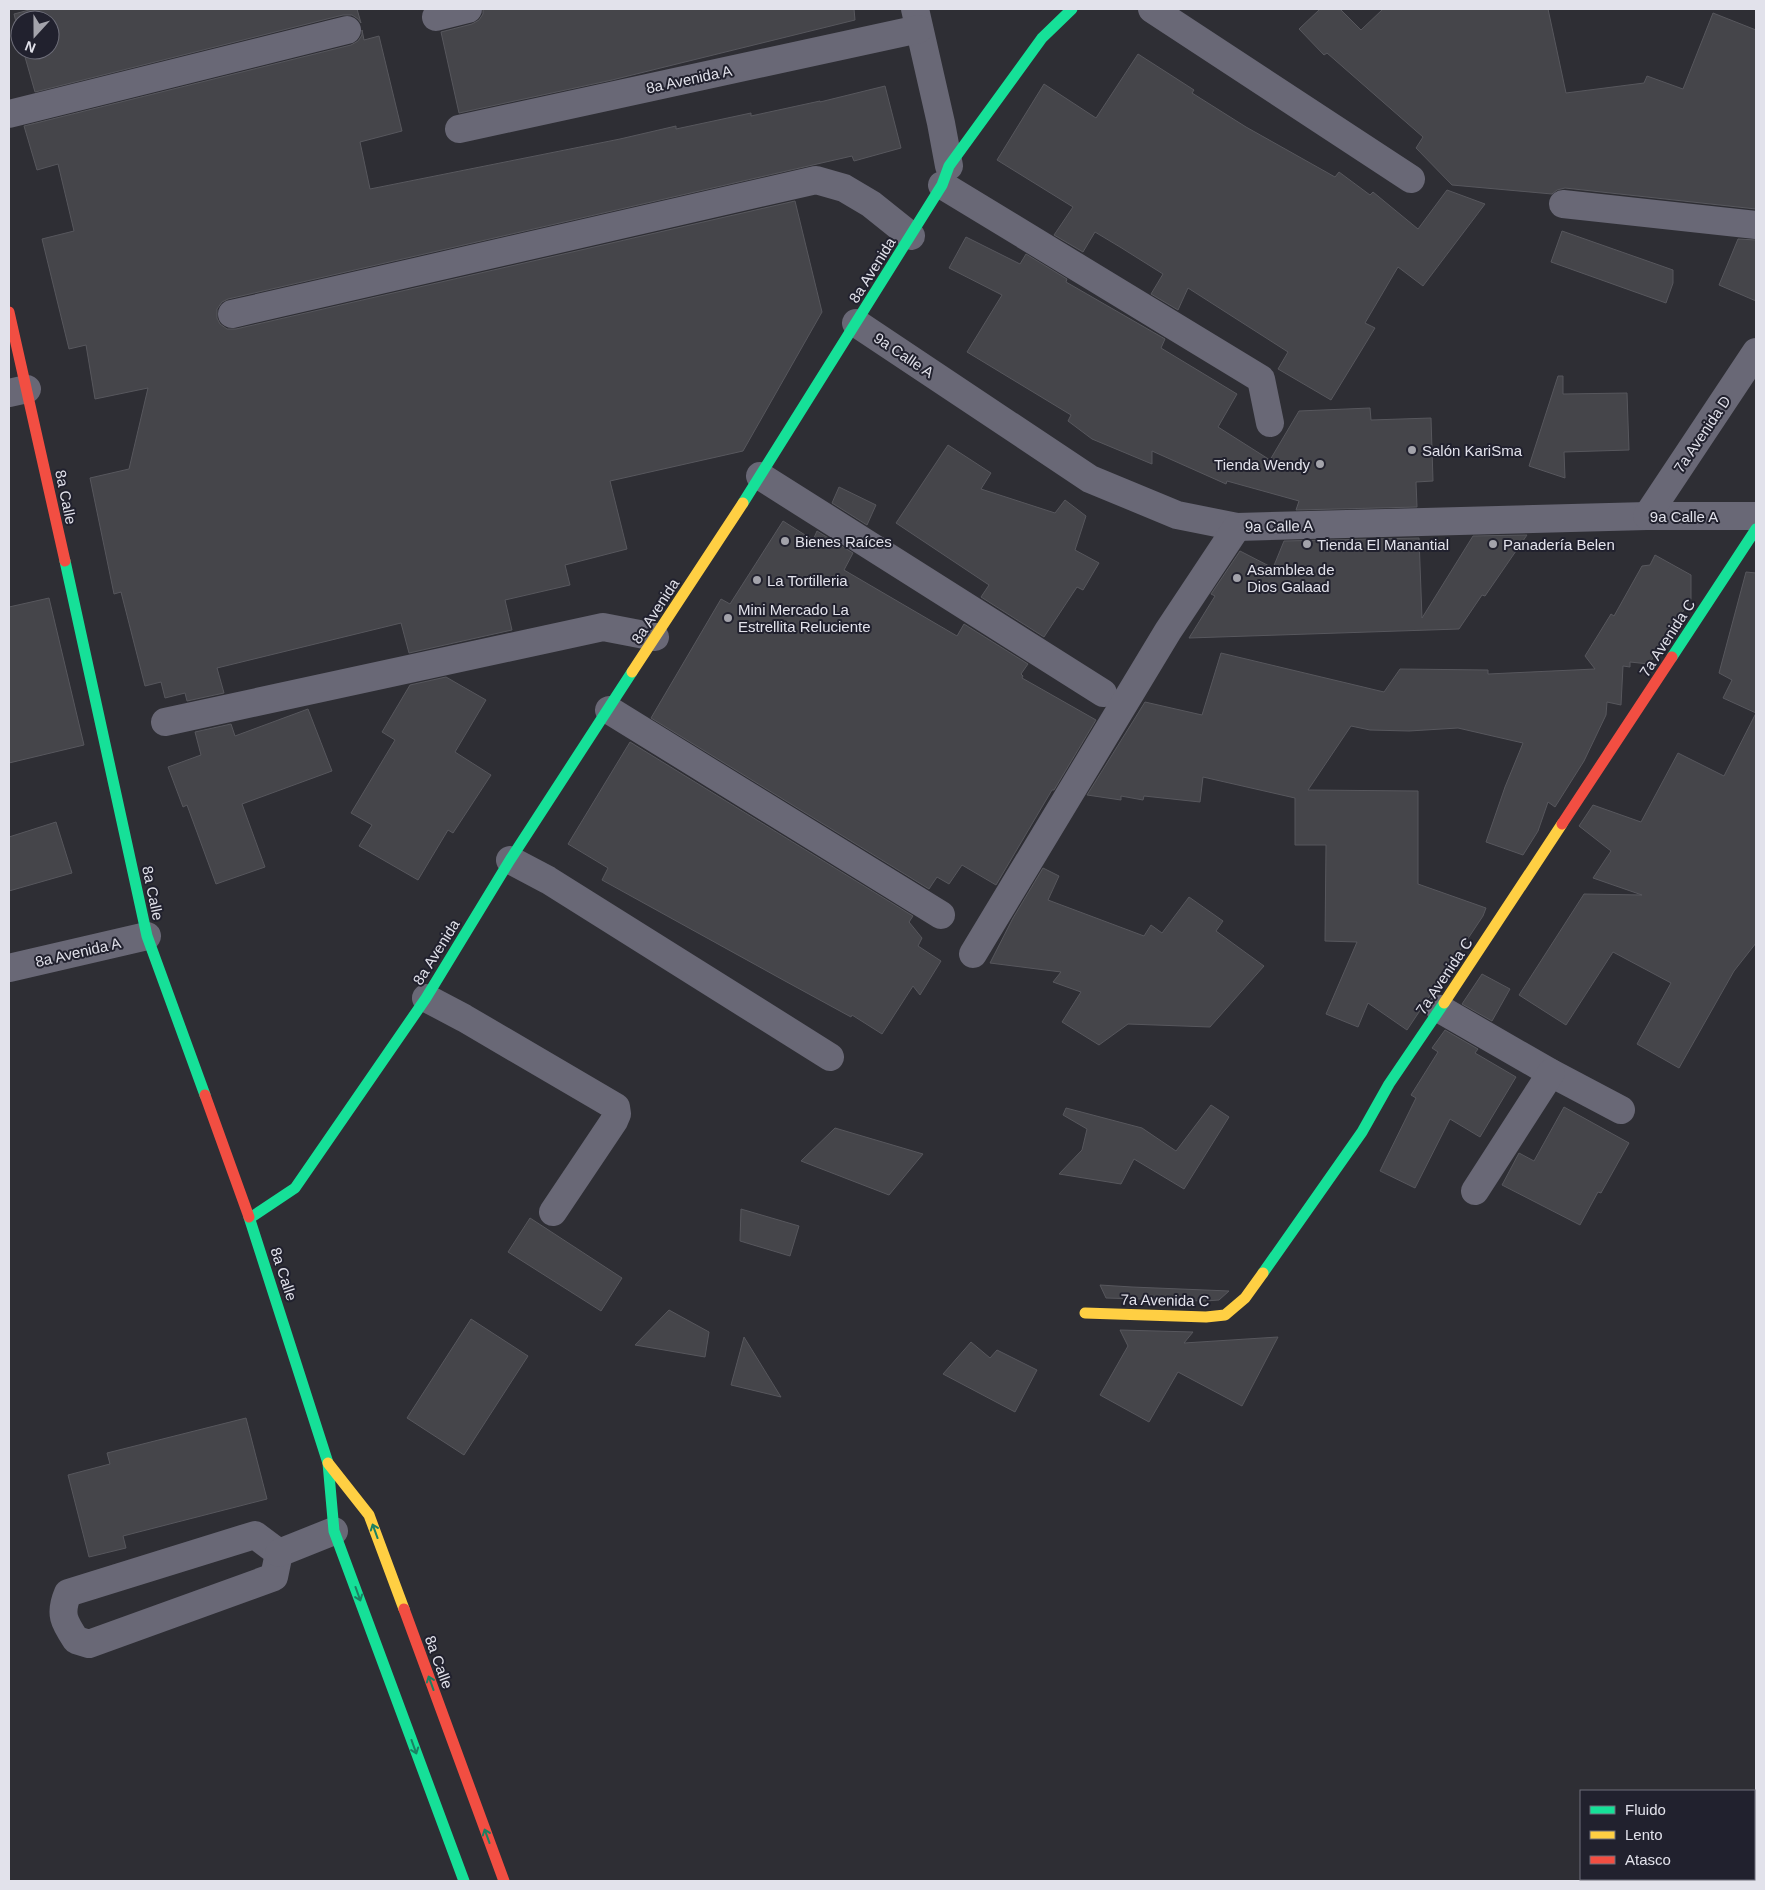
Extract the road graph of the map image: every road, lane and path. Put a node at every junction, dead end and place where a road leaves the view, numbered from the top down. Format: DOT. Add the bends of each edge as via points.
graph roads {
  1 [pos="468,9"];
  2 [pos="1072,9"];
  3 [pos="1152,9"];
  4 [pos="436,17"];
  5 [pos="917,19"];
  6 [pos="346,30"];
  7 [pos="9,114"];
  8 [pos="458,129"];
  9 [pos="945,175"];
  10 [pos="1411,179"];
  11 [pos="1563,204"];
  12 [pos="1756,225"];
  13 [pos="911,236"];
  14 [pos="9,312"];
  15 [pos="232,314"];
  16 [pos="856,323"];
  17 [pos="1756,352"];
  18 [pos="18,391"];
  19 [pos="1270,423"];
  20 [pos="760,476"];
  21 [pos="1647,516"];
  22 [pos="1756,516"];
  23 [pos="1237,527"];
  24 [pos="1756,529"];
  25 [pos="655,637"];
  26 [pos="1103,693"];
  27 [pos="609,710"];
  28 [pos="164,722"];
  29 [pos="510,860"];
  30 [pos="941,915"];
  31 [pos="148,936"];
  32 [pos="973,954"];
  33 [pos="9,968"];
  34 [pos="426,998"];
  35 [pos="1440,1009"];
  36 [pos="830,1057"];
  37 [pos="1551,1073"];
  38 [pos="1621,1110"];
  39 [pos="1475,1191"];
  40 [pos="553,1212"];
  41 [pos="250,1218"];
  42 [pos="1085,1313"];
  43 [pos="328,1463"];
  44 [pos="334,1532"];
  45 [pos="279,1553"];
  46 [pos="464,1881"];
  47 [pos="504,1881"];
  1 -- 4 [label="street"];
  2 -- 9 [label="street, 8a Avenida" via="1042,38"];
  3 -- 10 [label="street"];
  5 -- 8 [label="street, 8a Avenida A"];
  5 -- 9 [label="street" via="942,124"];
  6 -- 7 [label="street"];
  9 -- 13 [label="street, 8a Avenida"];
  9 -- 19 [label="street" via="1261,379"];
  11 -- 12 [label="street"];
  13 -- 15 [label="street" via="871,204 844,188 816,180"];
  13 -- 16 [label="street, 8a Avenida"];
  14 -- 18 [label="street, 8a Calle"];
  16 -- 20 [label="street, 8a Avenida"];
  16 -- 23 [label="street, 9a Calle A" via="1090,479 1177,514"];
  17 -- 21 [label="street, 7a Avenida D"];
  18 -- 31 [label="street, 8a Calle"];
  20 -- 25 [label="street, 8a Avenida"];
  20 -- 26 [label="street"];
  21 -- 22 [label="street, 9a Calle A"];
  21 -- 23 [label="street, 9a Calle A"];
  23 -- 32 [label="street" via="1168,630"];
  24 -- 35 [label="street, 7a Avenida C"];
  25 -- 27 [label="street, 8a Avenida"];
  25 -- 28 [label="street" via="603,627"];
  27 -- 29 [label="street, 8a Avenida"];
  27 -- 30 [label="street"];
  29 -- 34 [label="street, 8a Avenida"];
  29 -- 36 [label="street" via="548,880"];
  31 -- 33 [label="street, 8a Avenida A"];
  31 -- 41 [label="street, 8a Calle"];
  34 -- 40 [label="street" via="616,1107 614,1121"];
  34 -- 41 [label="street, 8a Avenida" via="295,1188"];
  35 -- 37 [label="street"];
  35 -- 42 [label="street, 7a Avenida C" via="1389,1084 1362,1132 1245,1298 1225,1315 1206,1317"];
  37 -- 38 [label="street"];
  37 -- 39 [label="street"];
  41 -- 43 [label="street, 8a Calle"];
  43 -- 44 [label="street, 8a Calle"];
  47 -- 43 [label="street, 8a Calle, one-way" via="369,1515"];
  44 -- 45 [label="street"];
  44 -- 46 [label="street, 8a Calle, one-way"];
  45 -- 45 [label="street" via="255,1535 68,1593 62,1606 66,1625 76,1640 89,1644 274,1577"];
}
